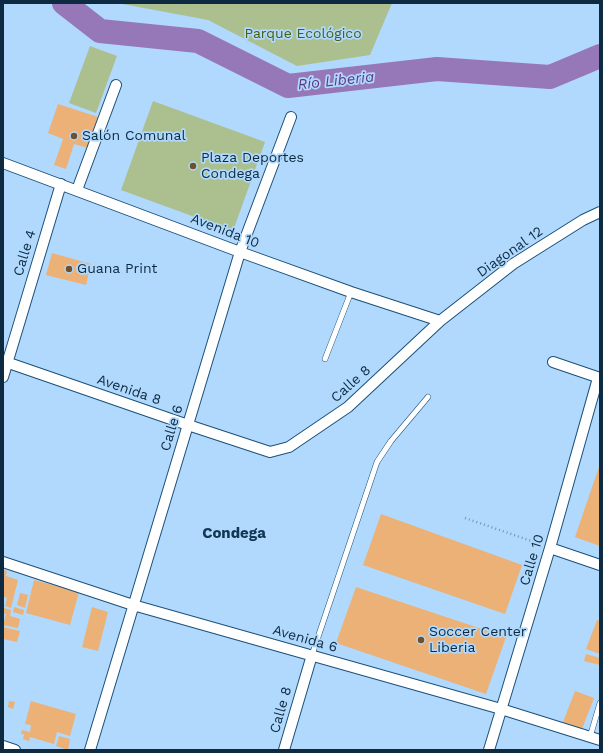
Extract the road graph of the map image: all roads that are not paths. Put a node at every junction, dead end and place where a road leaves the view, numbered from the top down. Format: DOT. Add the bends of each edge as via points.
graph roads {
  1 [pos="116,85"];
  2 [pos="291,117"];
  3 [pos="3,163"];
  4 [pos="61,184"];
  5 [pos="77,190"];
  6 [pos="600,212"];
  7 [pos="240,252"];
  8 [pos="351,292"];
  9 [pos="440,321"];
  10 [pos="325,359"];
  11 [pos="5,362"];
  12 [pos="553,362"];
  13 [pos="3,377"];
  14 [pos="599,378"];
  15 [pos="428,397"];
  16 [pos="188,425"];
  17 [pos="270,452"];
  18 [pos="550,548"];
  19 [pos="3,562"];
  20 [pos="600,565"];
  21 [pos="134,605"];
  22 [pos="312,655"];
  23 [pos="600,703"];
  24 [pos="502,709"];
  25 [pos="595,739"];
  26 [pos="3,746"];
  27 [pos="16,750"];
  28 [pos="90,750"];
  29 [pos="284,750"];
  30 [pos="489,750"];
  1 -- 5 [label="street"];
  2 -- 7 [label="street, Calle 6"];
  3 -- 4 [label="street, Avenida 10"];
  4 -- 5 [label="street, Avenida 10"];
  4 -- 11 [label="street, Calle 4"];
  5 -- 7 [label="street, Avenida 10"];
  6 -- 9 [label="street, Diagonal 12" via="513,264"];
  7 -- 8 [label="street, Avenida 10"];
  7 -- 16 [label="street, Calle 6"];
  8 -- 9 [label="street, Avenida 10"];
  8 -- 10 [label="lane"];
  9 -- 17 [label="street, Calle 8" via="348,407 289,447"];
  11 -- 13 [label="street, Calle 4"];
  11 -- 16 [label="street, Avenida 8"];
  12 -- 14 [label="street"];
  14 -- 18 [label="street, Calle 10"];
  15 -- 22 [label="lane" via="377,462"];
  16 -- 17 [label="street, Avenida 8"];
  16 -- 21 [label="street, Calle 6"];
  18 -- 20 [label="street"];
  18 -- 24 [label="street, Calle 10"];
  19 -- 21 [label="street, Avenida 6"];
  21 -- 22 [label="street, Avenida 6"];
  21 -- 28 [label="street, Calle 6"];
  22 -- 24 [label="street, Avenida 6"];
  22 -- 29 [label="street, Calle 8"];
  23 -- 25 [label="lane"];
  24 -- 25 [label="street, Avenida 6"];
  24 -- 30 [label="street, Calle 10"];
  26 -- 27 [label="street"];
}
